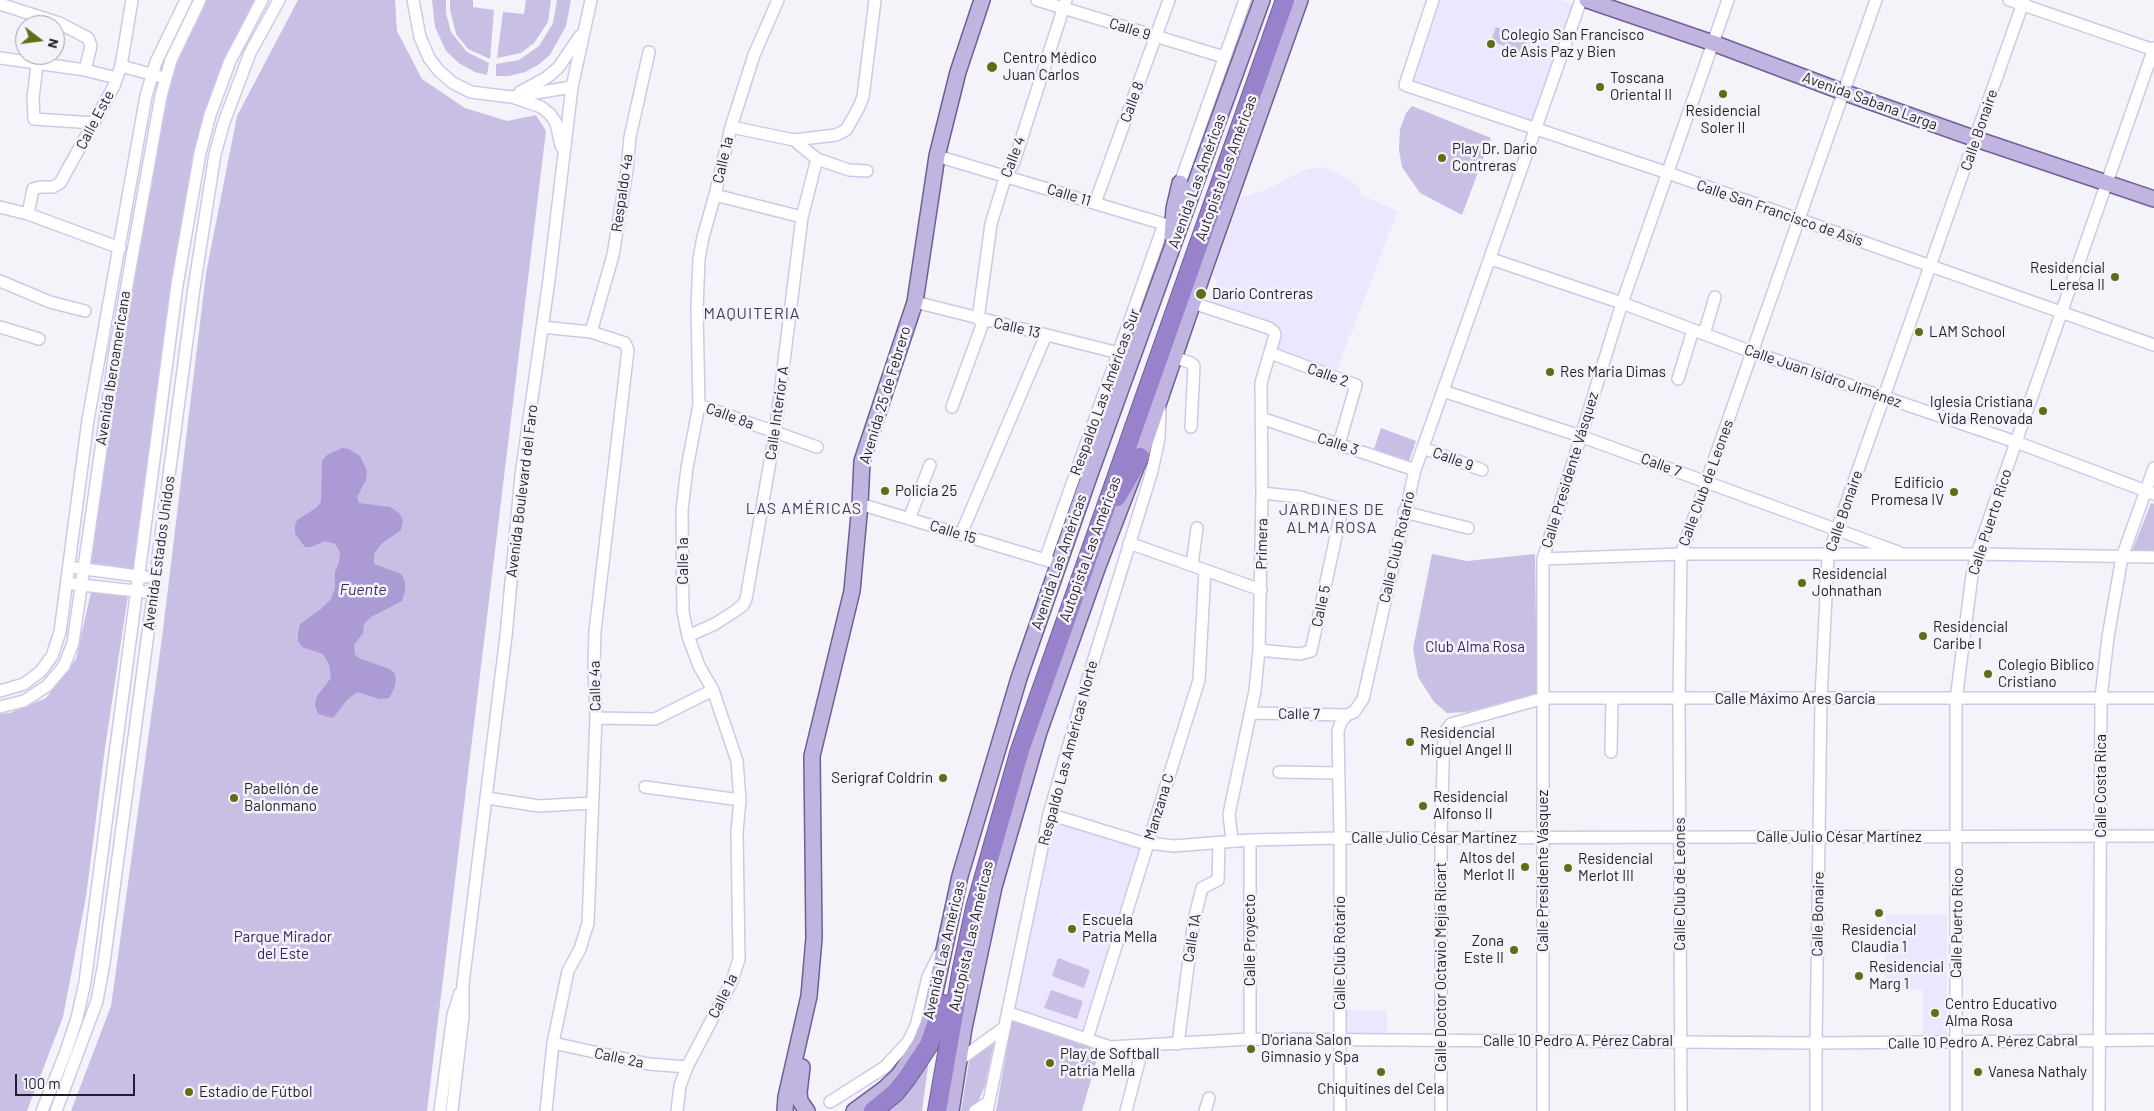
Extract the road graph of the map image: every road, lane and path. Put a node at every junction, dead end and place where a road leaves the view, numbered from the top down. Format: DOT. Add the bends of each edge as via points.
graph roads {
  1 [pos="130,0"];
  2 [pos="186,0"];
  3 [pos="200,0"];
  4 [pos="262,0"];
  5 [pos="279,0"];
  6 [pos="414,0"];
  7 [pos="591,0"];
  8 [pos="778,0"];
  9 [pos="875,0"];
  10 [pos="982,0"];
  11 [pos="1037,0"];
  12 [pos="1169,0"];
  13 [pos="1245,0"];
  14 [pos="1262,0"];
  15 [pos="1273,0"];
  16 [pos="1285,0"];
  17 [pos="1300,0"];
  18 [pos="1433,0"];
  19 [pos="1581,0"];
  20 [pos="1586,0"];
  21 [pos="1728,0"];
  22 [pos="1876,0"];
  23 [pos="2009,0"];
  24 [pos="2024,2"];
  25 [pos="0,4"];
  26 [pos="1064,4"];
  27 [pos="585,28"];
  28 [pos="1156,36"];
  29 [pos="1713,43"];
  30 [pos="2154,49"];
  31 [pos="649,52"];
  32 [pos="1224,57"];
  33 [pos="0,58"];
  34 [pos="15,60"];
  35 [pos="37,65"];
  36 [pos="45,65"];
  37 [pos="121,66"];
  38 [pos="85,70"];
  39 [pos="152,74"];
  40 [pos="116,78"];
  41 [pos="165,78"];
  42 [pos="572,87"];
  43 [pos="1843,92"];
  44 [pos="511,97"];
  45 [pos="94,123"];
  46 [pos="731,126"];
  47 [pos="1535,130"];
  48 [pos="1976,139"];
  49 [pos="794,140"];
  50 [pos="563,154"];
  51 [pos="936,156"];
  52 [pos="817,159"];
  53 [pos="867,171"];
  54 [pos="1668,174"];
  55 [pos="1006,176"];
  56 [pos="2107,182"];
  57 [pos="1180,183"];
  58 [pos="715,195"];
  59 [pos="2154,199"];
  60 [pos="1095,203"];
  61 [pos="0,207"];
  62 [pos="28,214"];
  63 [pos="802,217"];
  64 [pos="1799,220"];
  65 [pos="1164,224"];
  66 [pos="120,248"];
  67 [pos="1491,259"];
  68 [pos="1167,261"];
  69 [pos="1931,266"];
  70 [pos="0,281"];
  71 [pos="177,286"];
  72 [pos="194,288"];
  73 [pos="1715,297"];
  74 [pos="914,302"];
  75 [pos="1193,303"];
  76 [pos="1622,303"];
  77 [pos="85,311"];
  78 [pos="2061,312"];
  79 [pos="981,319"];
  80 [pos="0,327"];
  81 [pos="542,327"];
  82 [pos="591,332"];
  83 [pos="1698,332"];
  84 [pos="1046,335"];
  85 [pos="39,339"];
  86 [pos="2154,345"];
  87 [pos="1119,352"];
  88 [pos="1752,352"];
  89 [pos="1270,353"];
  90 [pos="1174,357"];
  91 [pos="1678,379"];
  92 [pos="1443,391"];
  93 [pos="1884,397"];
  94 [pos="1160,399"];
  95 [pos="699,405"];
  96 [pos="952,407"];
  97 [pos="1261,418"];
  98 [pos="1191,427"];
  99 [pos="775,433"];
  100 [pos="1580,436"];
  101 [pos="2016,442"];
  102 [pos="1339,444"];
  103 [pos="817,447"];
  104 [pos="1423,448"];
  105 [pos="1140,457"];
  106 [pos="930,465"];
  107 [pos="2154,468"];
  108 [pos="1415,470"];
  109 [pos="1482,470"];
  110 [pos="1708,482"];
  111 [pos="1262,493"];
  112 [pos="2150,493"];
  113 [pos="860,504"];
  114 [pos="1404,512"];
  115 [pos="909,519"];
  116 [pos="1197,528"];
  117 [pos="1468,528"];
  118 [pos="1836,528"];
  119 [pos="961,534"];
  120 [pos="1094,538"];
  121 [pos="1129,543"];
  122 [pos="1681,554"];
  123 [pos="1904,554"];
  124 [pos="1977,554"];
  125 [pos="1828,555"];
  126 [pos="2122,557"];
  127 [pos="2154,557"];
  128 [pos="1543,558"];
  129 [pos="1052,562"];
  130 [pos="1192,565"];
  131 [pos="69,567"];
  132 [pos="83,569"];
  133 [pos="1205,570"];
  134 [pos="140,576"];
  135 [pos="155,578"];
  136 [pos="67,583"];
  137 [pos="81,585"];
  138 [pos="1261,590"];
  139 [pos="138,592"];
  140 [pos="153,593"];
  141 [pos="688,636"];
  142 [pos="1259,650"];
  143 [pos="712,690"];
  144 [pos="0,692"];
  145 [pos="2101,697"];
  146 [pos="1544,698"];
  147 [pos="1821,698"];
  148 [pos="2154,698"];
  149 [pos="1612,699"];
  150 [pos="1679,699"];
  151 [pos="1956,700"];
  152 [pos="0,707"];
  153 [pos="1251,713"];
  154 [pos="1347,714"];
  155 [pos="596,718"];
  156 [pos="1444,733"];
  157 [pos="1610,752"];
  158 [pos="1279,772"];
  159 [pos="1338,773"];
  160 [pos="645,787"];
  161 [pos="487,798"];
  162 [pos="740,800"];
  163 [pos="591,803"];
  164 [pos="1049,814"];
  165 [pos="2154,836"];
  166 [pos="1441,837"];
  167 [pos="1680,837"];
  168 [pos="1958,837"];
  169 [pos="2100,837"];
  170 [pos="1340,838"];
  171 [pos="1543,838"];
  172 [pos="1819,838"];
  173 [pos="1250,840"];
  174 [pos="1232,841"];
  175 [pos="1219,843"];
  176 [pos="1148,844"];
  177 [pos="815,883"];
  178 [pos="943,947"];
  179 [pos="463,984"];
  180 [pos="943,1004"];
  181 [pos="1009,1013"];
  182 [pos="1005,1027"];
  183 [pos="1250,1039"];
  184 [pos="1087,1040"];
  185 [pos="2154,1040"];
  186 [pos="1340,1041"];
  187 [pos="1441,1041"];
  188 [pos="1542,1041"];
  189 [pos="1681,1041"];
  190 [pos="2098,1041"];
  191 [pos="1956,1042"];
  192 [pos="553,1043"];
  193 [pos="1816,1043"];
  194 [pos="1178,1044"];
  195 [pos="1143,1046"];
  196 [pos="958,1061"];
  197 [pos="802,1066"];
  198 [pos="686,1067"];
  199 [pos="1209,1098"];
  200 [pos="830,1102"];
  201 [pos="952,1107"];
  202 [pos="987,1107"];
  203 [pos="42,1111"];
  204 [pos="56,1111"];
  205 [pos="440,1111"];
  206 [pos="452,1111"];
  207 [pos="546,1111"];
  208 [pos="677,1111"];
  209 [pos="785,1111"];
  210 [pos="793,1111"];
  211 [pos="807,1111"];
  212 [pos="854,1111"];
  213 [pos="873,1111"];
  214 [pos="926,1111"];
  215 [pos="937,1111"];
  216 [pos="975,1111"];
  217 [pos="1126,1111"];
  218 [pos="1205,1111"];
  219 [pos="1340,1111"];
  220 [pos="1441,1111"];
  221 [pos="1543,1111"];
  222 [pos="1681,1111"];
  223 [pos="1816,1111"];
  224 [pos="1956,1111"];
  225 [pos="2099,1111"];
  1 -- 37 [label="street, Calle Este"];
  2 -- 39 [label="street, Avenida Iberoamericana"];
  3 -- 41 [label="street, Avenida Iberoamericana" via="176,46"];
  4 -- 71 [label="street, Avenida Estados Unidos" via="230,61 210,115 200,153"];
  5 -- 72 [label="street, Avenida Estados Unidos" via="250,53 224,122 215,154"];
  6 -- 44 [label="street" via="420,37 439,71 471,92"];
  7 -- 27 [label="street, Avenida Boulevard del Faro"];
  8 -- 46 [label="street, Calle 1a" via="754,55"];
  9 -- 49 [label="street" via="863,98 846,130 836,136"];
  10 -- 51 [label="main road, Avenida 25 de Febrero" via="958,72"];
  11 -- 26 [label="street, Calle 9"];
  12 -- 28 [label="street, Calle 8"];
  13 -- 32 [label="street"];
  14 -- 68 [label="main road, Avenida Las Américas"];
  15 -- 180 [label="highway, Autopista Las Américas" via="1022,705 976,858"];
  16 -- 120 [label="highway, Autopista Las Américas"];
  17 -- 75 [label="main road"];
  18 -- 47 [label="street, Calle San Francisco de Asís" via="1404,85"];
  19 -- 47 [label="street, Calle Club Rotario"];
  20 -- 29 [label="main road, Avenida Sabana Larga"];
  21 -- 29 [label="street, Calle Presidente Vásquez"];
  22 -- 43 [label="street, Calle Club de Leones"];
  23 -- 24 [label="street"];
  24 -- 30 [label="street"];
  24 -- 48 [label="street, Calle Bonaire"];
  25 -- 38 [label="street" via="59,23 88,38 91,46"];
  26 -- 28 [label="street, Calle 9"];
  26 -- 55 [label="street, Calle 4" via="1014,162"];
  27 -- 42 [label="street, Avenida Boulevard del Faro"];
  27 -- 44 [label="street" via="558,68"];
  28 -- 32 [label="street, Calle 9"];
  28 -- 60 [label="street, Calle 8"];
  29 -- 43 [label="main road, Avenida Sabana Larga"];
  29 -- 54 [label="street, Calle Presidente Vásquez"];
  30 -- 56 [label="street, Calle Puerto Rico"];
  31 -- 82 [label="street, Respaldo 4a" via="630,137 613,255"];
  32 -- 57 [label="street"];
  33 -- 34 [label="street"];
  35 -- 45 [label="street" via="34,119"];
  36 -- 38 [label="street"];
  37 -- 39 [label="street"];
  37 -- 40 [label="street, Calle Este"];
  38 -- 40 [label="street"];
  39 -- 41 [label="street"];
  39 -- 66 [label="street, Avenida Iberoamericana"];
  40 -- 45 [label="street, Calle Este"];
  41 -- 132 [label="street, Avenida Iberoamericana" via="114,352"];
  42 -- 44 [label="street"];
  42 -- 50 [label="street, Avenida Boulevard del Faro"];
  43 -- 48 [label="main road, Avenida Sabana Larga"];
  43 -- 64 [label="street, Calle Club de Leones"];
  44 -- 50 [label="street" via="541,107 550,114 556,123"];
  45 -- 62 [label="street, Calle Este" via="60,183 33,189"];
  46 -- 49 [label="street"];
  46 -- 58 [label="street, Calle 1a"];
  47 -- 54 [label="street, Calle San Francisco de Asís"];
  47 -- 67 [label="street, Calle Club Rotario"];
  48 -- 56 [label="main road, Avenida Sabana Larga"];
  48 -- 69 [label="street, Calle Bonaire"];
  49 -- 52 [label="street"];
  50 -- 81 [label="street, Avenida Boulevard del Faro"];
  51 -- 55 [label="street, Calle 11"];
  51 -- 74 [label="main road, Avenida 25 de Febrero"];
  52 -- 53 [label="street" via="849,170"];
  52 -- 63 [label="street, Calle Interior A"];
  54 -- 64 [label="street, Calle San Francisco de Asís"];
  54 -- 76 [label="street, Calle Presidente Vásquez"];
  55 -- 60 [label="street, Calle 11"];
  55 -- 79 [label="street, Calle 4" via="991,224"];
  56 -- 59 [label="main road, Avenida Sabana Larga"];
  56 -- 78 [label="street, Calle Puerto Rico"];
  57 -- 68 [label="main road"];
  58 -- 63 [label="street"];
  58 -- 95 [label="street, Calle 1a" via="699,259"];
  60 -- 65 [label="street, Calle 11"];
  61 -- 62 [label="street"];
  62 -- 66 [label="street"];
  63 -- 99 [label="street, Calle Interior A"];
  64 -- 69 [label="street, Calle San Francisco de Asís"];
  64 -- 88 [label="street, Calle Club de Leones"];
  65 -- 68 [label="street"];
  65 -- 87 [label="street, Respaldo Las Américas Sur"];
  66 -- 131 [label="street, Avenida Iberoamericana" via="88,420"];
  67 -- 76 [label="street, Calle Juan Isidro Jiménez"];
  67 -- 92 [label="street, Calle Club Rotario"];
  68 -- 129 [label="main road, Avenida Las Américas"];
  69 -- 78 [label="street, Calle San Francisco de Asís"];
  69 -- 93 [label="street, Calle Bonaire"];
  70 -- 77 [label="street" via="50,302"];
  71 -- 72 [label="street"];
  71 -- 134 [label="street, Avenida Estados Unidos"];
  72 -- 135 [label="street, Avenida Estados Unidos"];
  73 -- 83 [label="street"];
  74 -- 79 [label="street, Calle 13"];
  74 -- 113 [label="main road, Avenida 25 de Febrero" via="862,461"];
  75 -- 89 [label="street, Primera" via="1269,328 1275,335"];
  75 -- 90 [label="main road"];
  76 -- 83 [label="street, Calle Juan Isidro Jiménez"];
  76 -- 100 [label="street, Calle Presidente Vásquez"];
  78 -- 86 [label="street, Calle San Francisco de Asís"];
  78 -- 101 [label="street, Calle Puerto Rico"];
  79 -- 84 [label="street, Calle 13"];
  79 -- 96 [label="street, Calle 4"];
  80 -- 85 [label="street"];
  81 -- 82 [label="street, Calle 4a"];
  81 -- 161 [label="street, Avenida Boulevard del Faro" via="521,476"];
  82 -- 155 [label="street, Calle 4a" via="625,343 628,350 595,631"];
  83 -- 88 [label="street, Calle Juan Isidro Jiménez"];
  83 -- 91 [label="street"];
  84 -- 87 [label="street, Calle 13"];
  84 -- 119 [label="street"];
  87 -- 129 [label="street, Respaldo Las Américas Sur"];
  88 -- 93 [label="street, Calle Juan Isidro Jiménez"];
  88 -- 110 [label="street, Calle Club de Leones"];
  89 -- 97 [label="street, Primera" via="1261,382"];
  89 -- 102 [label="street, Calle 2" via="1356,385"];
  90 -- 94 [label="main road"];
  90 -- 98 [label="street" via="1194,366"];
  92 -- 100 [label="street, Calle 7"];
  92 -- 104 [label="street, Calle Club Rotario"];
  93 -- 101 [label="street, Calle Juan Isidro Jiménez"];
  93 -- 118 [label="street, Calle Bonaire"];
  94 -- 105 [label="main road"];
  94 -- 121 [label="street, Respaldo Las Américas Norte" via="1156,458"];
  95 -- 99 [label="street, Calle 8a"];
  95 -- 141 [label="street, Calle 1a" via="682,510 683,612"];
  97 -- 102 [label="street, Calle 3"];
  97 -- 111 [label="street, Primera"];
  99 -- 103 [label="street, Calle 8a"];
  99 -- 141 [label="street, Calle Interior A" via="746,599 722,620"];
  100 -- 110 [label="street, Calle 7"];
  100 -- 128 [label="street, Calle Presidente Vásquez"];
  101 -- 112 [label="street, Calle Juan Isidro Jiménez"];
  101 -- 124 [label="street, Calle Puerto Rico"];
  102 -- 108 [label="street, Calle 3"];
  104 -- 108 [label="street, Calle Club Rotario"];
  104 -- 109 [label="street, Calle 9"];
  105 -- 120 [label="highway"];
  105 -- 196 [label="main road" via="1083,608 1019,796 994,887"];
  106 -- 115 [label="street"];
  107 -- 112 [label="street, Calle Costa Rica"];
  108 -- 114 [label="street, Calle Club Rotario"];
  110 -- 118 [label="street, Calle 7"];
  110 -- 122 [label="street, Calle Club de Leones"];
  111 -- 138 [label="street, Primera"];
  111 -- 142 [label="street, Calle 5" via="1291,495 1340,510 1311,651 1300,654"];
  112 -- 126 [label="street, Calle Costa Rica"];
  113 -- 115 [label="street, Calle 15"];
  113 -- 177 [label="main road, Avenida 25 de Febrero" via="852,592 812,756"];
  114 -- 117 [label="street"];
  114 -- 154 [label="street, Calle Club Rotario" via="1363,699 1354,712"];
  115 -- 119 [label="street, Calle 15"];
  116 -- 130 [label="street"];
  118 -- 123 [label="street, Calle 7"];
  118 -- 125 [label="street, Calle Bonaire"];
  119 -- 129 [label="street, Calle 15"];
  120 -- 215 [label="highway, Autopista Las Américas" via="1020,750 987,862 962,968"];
  121 -- 130 [label="street"];
  121 -- 164 [label="street, Respaldo Las Américas Norte"];
  122 -- 125 [label="street"];
  122 -- 128 [label="street"];
  122 -- 150 [label="street, Calle Club de Leones"];
  123 -- 124 [label="street"];
  123 -- 125 [label="street"];
  124 -- 126 [label="street"];
  124 -- 151 [label="street, Calle Puerto Rico"];
  125 -- 147 [label="street, Calle Bonaire"];
  126 -- 127 [label="street"];
  126 -- 145 [label="street, Calle Costa Rica"];
  128 -- 146 [label="street, Calle Presidente Vásquez"];
  129 -- 178 [label="main road, Avenida Las Américas" via="960,876"];
  130 -- 133 [label="street"];
  131 -- 132 [label="street"];
  131 -- 136 [label="street, Avenida Iberoamericana"];
  132 -- 134 [label="street"];
  132 -- 137 [label="street, Avenida Iberoamericana"];
  133 -- 138 [label="street"];
  133 -- 176 [label="street, Manzana C" via="1200,674"];
  134 -- 135 [label="street"];
  134 -- 139 [label="street, Avenida Estados Unidos"];
  135 -- 140 [label="street, Avenida Estados Unidos"];
  136 -- 137 [label="street"];
  136 -- 144 [label="street, Avenida Iberoamericana" via="60,632 52,656 41,671 24,684"];
  137 -- 139 [label="street"];
  137 -- 152 [label="street, Avenida Iberoamericana" via="73,643 64,666 35,695"];
  138 -- 142 [label="street, Primera"];
  139 -- 140 [label="street"];
  139 -- 203 [label="street, Avenida Estados Unidos" via="86,982 65,1054"];
  140 -- 204 [label="street, Avenida Estados Unidos" via="97,1001"];
  141 -- 143 [label="street, Calle 1a"];
  142 -- 153 [label="street, Primera"];
  143 -- 155 [label="street" via="655,719"];
  143 -- 162 [label="street, Calle 1a" via="737,761"];
  145 -- 148 [label="street, Calle Máximo Ares García"];
  145 -- 151 [label="street, Calle Máximo Ares García"];
  145 -- 169 [label="street, Calle Costa Rica"];
  146 -- 149 [label="street, Calle Máximo Ares García"];
  146 -- 156 [label="street, Calle Máximo Ares García" via="1451,724"];
  146 -- 171 [label="street, Calle Presidente Vásquez"];
  147 -- 150 [label="street, Calle Máximo Ares García"];
  147 -- 151 [label="street, Calle Máximo Ares García"];
  147 -- 172 [label="street, Calle Bonaire"];
  149 -- 150 [label="street, Calle Máximo Ares García"];
  149 -- 157 [label="street"];
  150 -- 167 [label="street, Calle Club de Leones"];
  151 -- 168 [label="street, Calle Puerto Rico"];
  153 -- 154 [label="street, Calle 7"];
  153 -- 174 [label="street, Primera" via="1229,814"];
  154 -- 159 [label="street, Calle Club Rotario" via="1338,731"];
  155 -- 163 [label="street, Calle 4a"];
  156 -- 166 [label="street, Calle Doctor Octavio Mejía Ricart"];
  158 -- 159 [label="street"];
  159 -- 170 [label="street, Calle Club Rotario"];
  160 -- 162 [label="street"];
  161 -- 163 [label="street" via="539,806"];
  161 -- 179 [label="street, Avenida Boulevard del Faro"];
  162 -- 198 [label="street, Calle 1a" via="737,832 739,959 732,980"];
  163 -- 192 [label="street, Calle 4a" via="588,923 580,949 568,971"];
  164 -- 176 [label="street, Calle Julio César Martínez"];
  164 -- 181 [label="street, Respaldo Las Américas Norte" via="1026,914"];
  165 -- 169 [label="street, Calle Julio César Martínez"];
  166 -- 170 [label="street, Calle Julio César Martínez"];
  166 -- 171 [label="street, Calle Julio César Martínez"];
  166 -- 187 [label="street, Calle Doctor Octavio Mejía Ricart"];
  167 -- 171 [label="street, Calle Julio César Martínez"];
  167 -- 172 [label="street, Calle Julio César Martínez"];
  167 -- 189 [label="street, Calle Club de Leones"];
  168 -- 169 [label="street, Calle Julio César Martínez"];
  168 -- 172 [label="street, Calle Julio César Martínez"];
  168 -- 191 [label="street, Calle Puerto Rico"];
  169 -- 190 [label="street, Calle Costa Rica"];
  170 -- 173 [label="street, Calle Julio César Martínez"];
  170 -- 186 [label="street, Calle Club Rotario"];
  171 -- 188 [label="street, Calle Presidente Vásquez"];
  172 -- 193 [label="street, Calle Bonaire"];
  173 -- 174 [label="street, Calle Julio César Martínez"];
  173 -- 183 [label="street, Calle Proyecto"];
  174 -- 175 [label="street, Calle Julio César Martínez"];
  175 -- 176 [label="street, Calle Julio César Martínez"];
  175 -- 194 [label="street, Calle 1A" via="1218,880 1202,888 1194,920"];
  176 -- 184 [label="street, Manzana C"];
  177 -- 197 [label="main road, Avenida 25 de Febrero" via="820,954 817,991"];
  177 -- 209 [label="main road, Avenida 25 de Febrero" via="809,996"];
  178 -- 200 [label="street" via="928,977 916,1026 908,1042 886,1067"];
  178 -- 212 [label="main road, Avenida Las Américas" via="928,1024 920,1043 898,1075"];
  179 -- 205 [label="street, Avenida Boulevard del Faro" via="453,1015"];
  179 -- 206 [label="street, Avenida Boulevard del Faro" via="463,1016"];
  180 -- 213 [label="highway" via="929,1045 895,1093"];
  180 -- 214 [label="highway, Autopista Las Américas"];
  181 -- 182 [label="street, Respaldo Las Américas Norte"];
  181 -- 184 [label="street, Calle 10 Pedro A. Pérez Cabral"];
  182 -- 196 [label="street"];
  182 -- 202 [label="street, Respaldo Las Américas Norte"];
  183 -- 186 [label="street, Calle 10 Pedro A. Pérez Cabral"];
  183 -- 194 [label="street, Calle 10 Pedro A. Pérez Cabral"];
  184 -- 195 [label="street, Calle 10 Pedro A. Pérez Cabral" via="1110,1047"];
  185 -- 190 [label="street, Calle 10 Pedro A. Pérez Cabral"];
  186 -- 187 [label="street, Calle 10 Pedro A. Pérez Cabral"];
  186 -- 219 [label="street, Calle Club Rotario"];
  187 -- 188 [label="street, Calle 10 Pedro A. Pérez Cabral"];
  187 -- 220 [label="street, Calle Doctor Octavio Mejía Ricart"];
  188 -- 189 [label="street, Calle 10 Pedro A. Pérez Cabral"];
  188 -- 221 [label="street, Calle Presidente Vásquez"];
  189 -- 193 [label="street, Calle 10 Pedro A. Pérez Cabral"];
  189 -- 222 [label="street, Calle Club de Leones"];
  190 -- 191 [label="street, Calle 10 Pedro A. Pérez Cabral"];
  190 -- 225 [label="street, Calle Costa Rica"];
  191 -- 193 [label="street, Calle 10 Pedro A. Pérez Cabral"];
  191 -- 224 [label="street, Calle Puerto Rico"];
  192 -- 198 [label="street, Calle 2a" via="649,1064"];
  192 -- 207 [label="street, Calle 4a"];
  193 -- 223 [label="street, Calle Bonaire"];
  194 -- 195 [label="street, Calle 10 Pedro A. Pérez Cabral"];
  195 -- 217 [label="street"];
  196 -- 201 [label="main road"];
  197 -- 210 [label="main road, Avenida 25 de Febrero"];
  197 -- 211 [label="main road" via="799,1093"];
  198 -- 208 [label="street, Calle 1a"];
  199 -- 218 [label="street"];
  202 -- 216 [label="street"];
}
